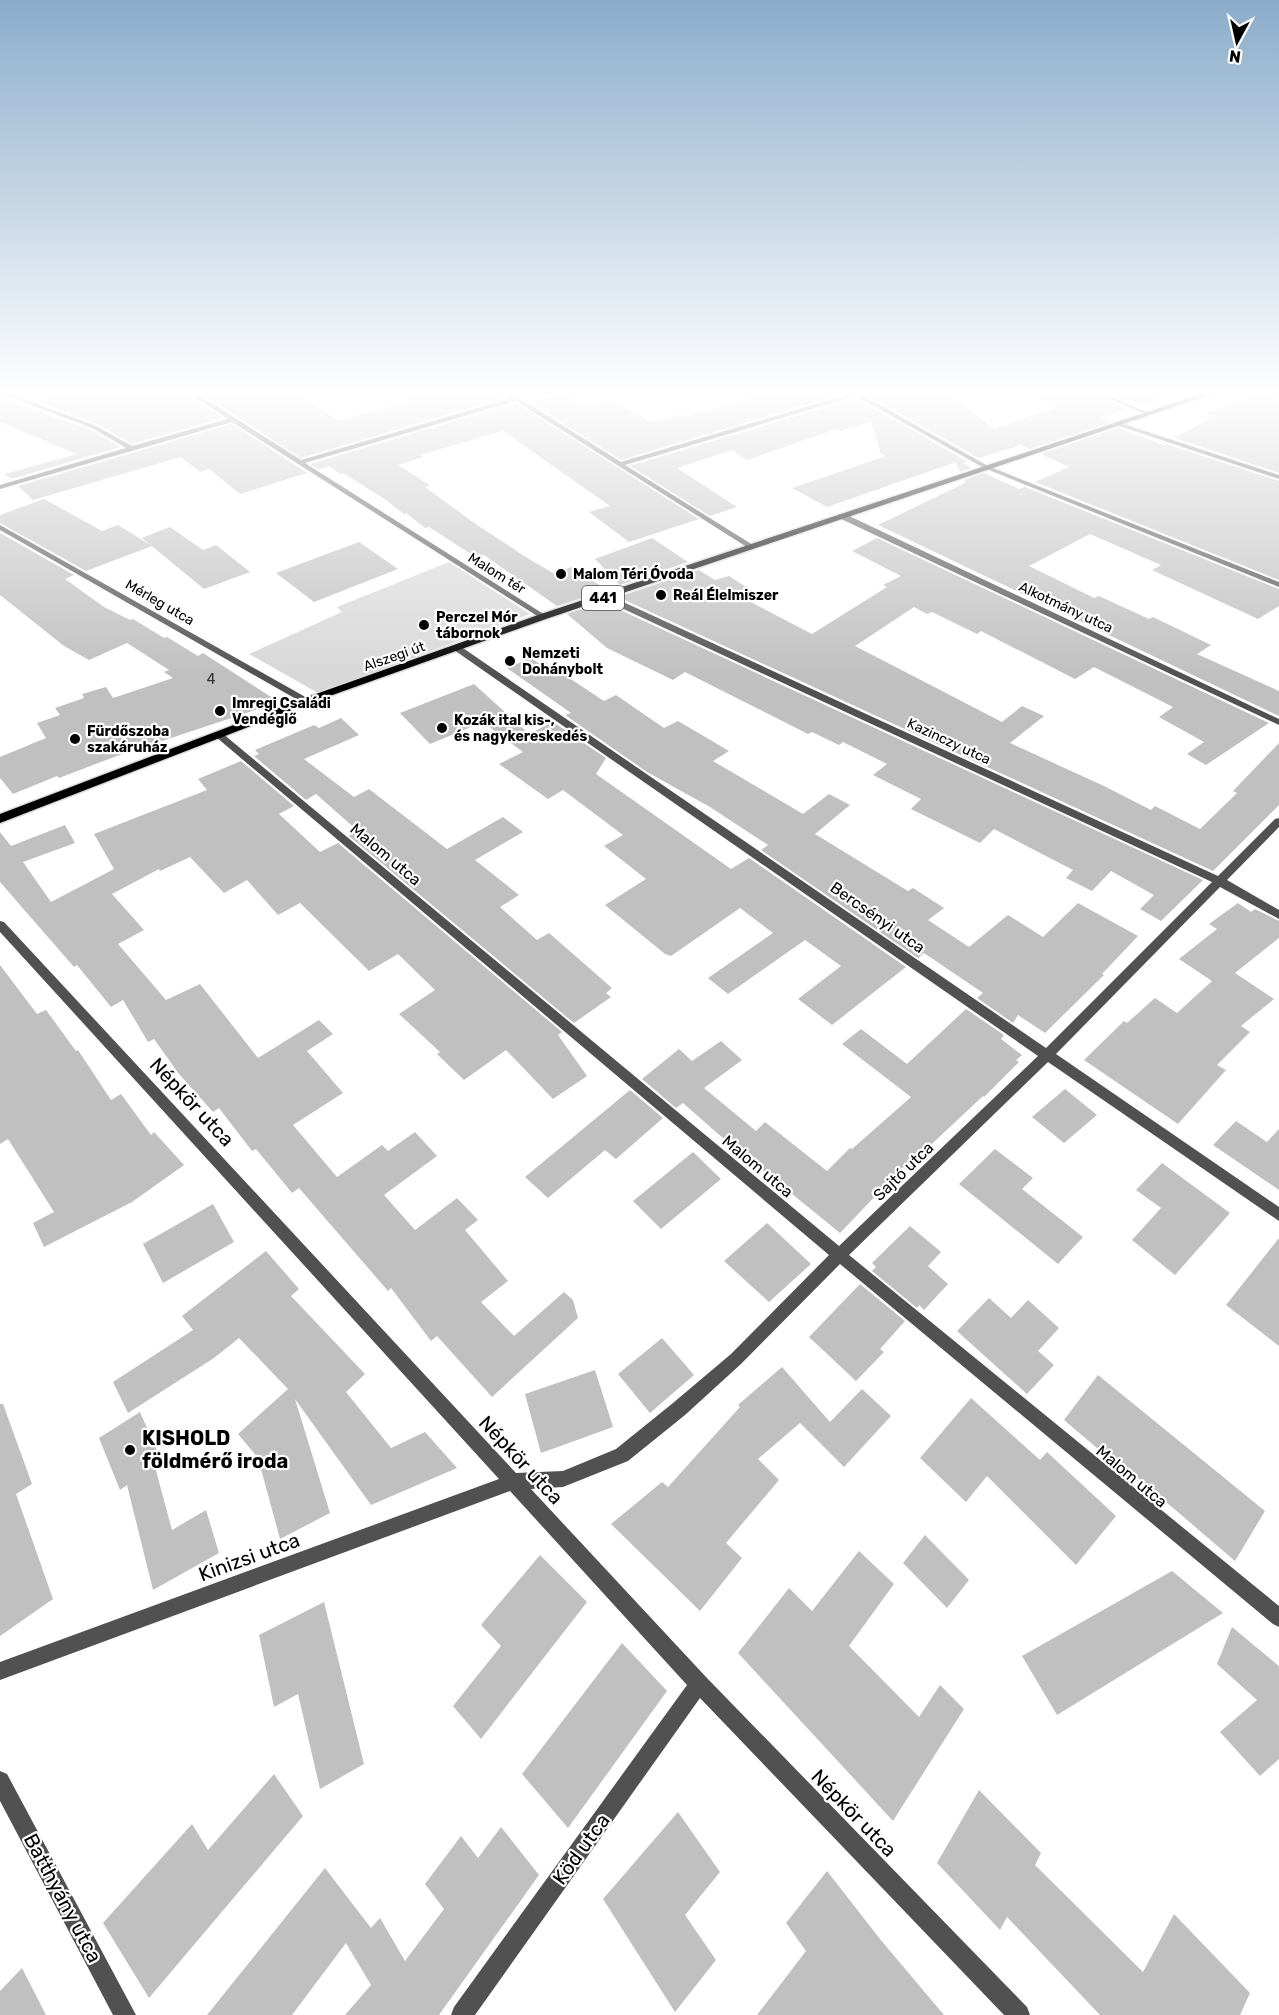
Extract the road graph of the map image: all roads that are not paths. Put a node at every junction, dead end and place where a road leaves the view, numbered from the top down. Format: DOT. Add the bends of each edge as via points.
graph roads {
  1 [pos="338,487"];
  2 [pos="658,487"];
  3 [pos="927,487"];
  4 [pos="1036,487"];
  5 [pos="842,516"];
  6 [pos="0,527"];
  7 [pos="750,547"];
  8 [pos="1279,585"];
  9 [pos="605,597"];
  10 [pos="542,617"];
  11 [pos="457,648"];
  12 [pos="306,701"];
  13 [pos="1279,722"];
  14 [pos="219,735"];
  15 [pos="0,819"];
  16 [pos="1279,821"];
  17 [pos="1221,882"];
  18 [pos="1279,915"];
  19 [pos="0,925"];
  20 [pos="1048,1054"];
  21 [pos="1279,1215"];
  22 [pos="839,1255"];
  23 [pos="512,1482"];
  24 [pos="1279,1618"];
  25 [pos="0,1671"];
  26 [pos="699,1684"];
  27 [pos="0,1781"];
  28 [pos="125,2015"];
  29 [pos="462,2015"];
  30 [pos="1019,2015"];
  1 -- 10 [label="street, Malom tér"];
  2 -- 7 [label="street"];
  3 -- 5 [label="main road, Alszegi út / 441"];
  4 -- 8 [label="street"];
  5 -- 7 [label="main road, Alszegi út / 441"];
  5 -- 13 [label="street, Alkotmány utca"];
  6 -- 12 [label="street, Mérleg utca"];
  7 -- 9 [label="main road, Alszegi út / 441"];
  9 -- 10 [label="main road, Alszegi út / 441"];
  9 -- 17 [label="street, Kazinczy utca"];
  10 -- 11 [label="main road, Alszegi út / 441"];
  11 -- 12 [label="main road, Alszegi út / 441"];
  11 -- 20 [label="street, Bercsényi utca"];
  12 -- 14 [label="main road, Alszegi út / 441"];
  14 -- 15 [label="main road, Alszegi út / 441"];
  14 -- 22 [label="street, Malom utca"];
  16 -- 17 [label="street, Sajtó utca"];
  17 -- 18 [label="street, Kazinczy utca"];
  17 -- 20 [label="street, Sajtó utca"];
  19 -- 23 [label="street, Népkör utca"];
  20 -- 21 [label="street, Bercsényi utca"];
  20 -- 22 [label="street, Sajtó utca"];
  22 -- 23 [label="street, Sajtó utca" via="735,1359 622,1455 563,1479"];
  22 -- 24 [label="street, Malom utca"];
  23 -- 25 [label="street, Kinizsi utca"];
  23 -- 26 [label="street, Népkör utca"];
  26 -- 29 [label="street, Köd utca"];
  26 -- 30 [label="street, Népkör utca"];
  27 -- 28 [label="street, Batthyány utca"];
}
